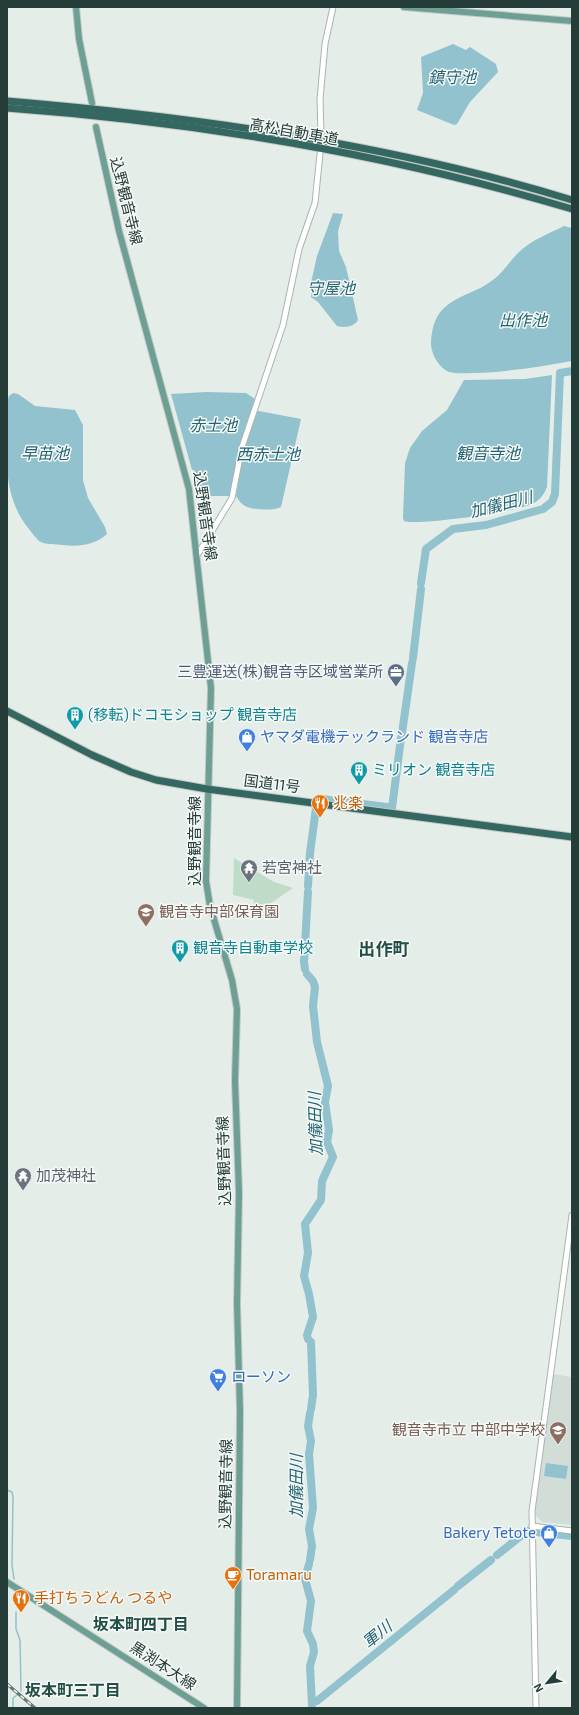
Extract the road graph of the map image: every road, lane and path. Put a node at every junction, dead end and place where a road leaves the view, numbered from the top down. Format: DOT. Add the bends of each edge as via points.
graph roads {
  1 [pos="76,7"];
  2 [pos="333,7"];
  3 [pos="404,7"];
  4 [pos="572,21"];
  5 [pos="7,101"];
  6 [pos="92,103"];
  7 [pos="7,108"];
  8 [pos="96,127"];
  9 [pos="321,135"];
  10 [pos="320,154"];
  11 [pos="572,200"];
  12 [pos="572,209"];
  13 [pos="198,554"];
  14 [pos="7,711"];
  15 [pos="207,789"];
  16 [pos="572,837"];
  17 [pos="572,1216"];
  18 [pos="532,1526"];
  19 [pos="572,1531"];
  20 [pos="7,1582"];
  21 [pos="204,1708"];
  22 [pos="237,1708"];
  23 [pos="536,1708"];
  1 -- 6 [label="main road" via="79,39"];
  2 -- 9 [label="street" via="325,44 320,99"];
  3 -- 4 [label="main road"];
  5 -- 11 [label="highway, 高松自動車道" via="226,125 298,137 495,178"];
  7 -- 12 [label="highway, 高松自動車道" via="133,120 296,145 406,166"];
  8 -- 13 [label="main road, 込野観音寺線" via="118,231 186,473"];
  10 -- 13 [label="street" via="315,204 299,249 283,325 242,447 232,498"];
  13 -- 15 [label="main road, 込野観音寺線" via="211,688"];
  14 -- 15 [label="highway, 国道11号" via="117,766 156,780"];
  15 -- 16 [label="highway, 国道11号"];
  15 -- 22 [label="main road, 込野観音寺線" via="207,892 232,980 237,1009 235,1081 239,1193 237,1304 240,1412"];
  17 -- 18 [label="street"];
  18 -- 19 [label="street"];
  18 -- 23 [label="street"];
  20 -- 21 [label="main road, 黒渕本大線"];
}
